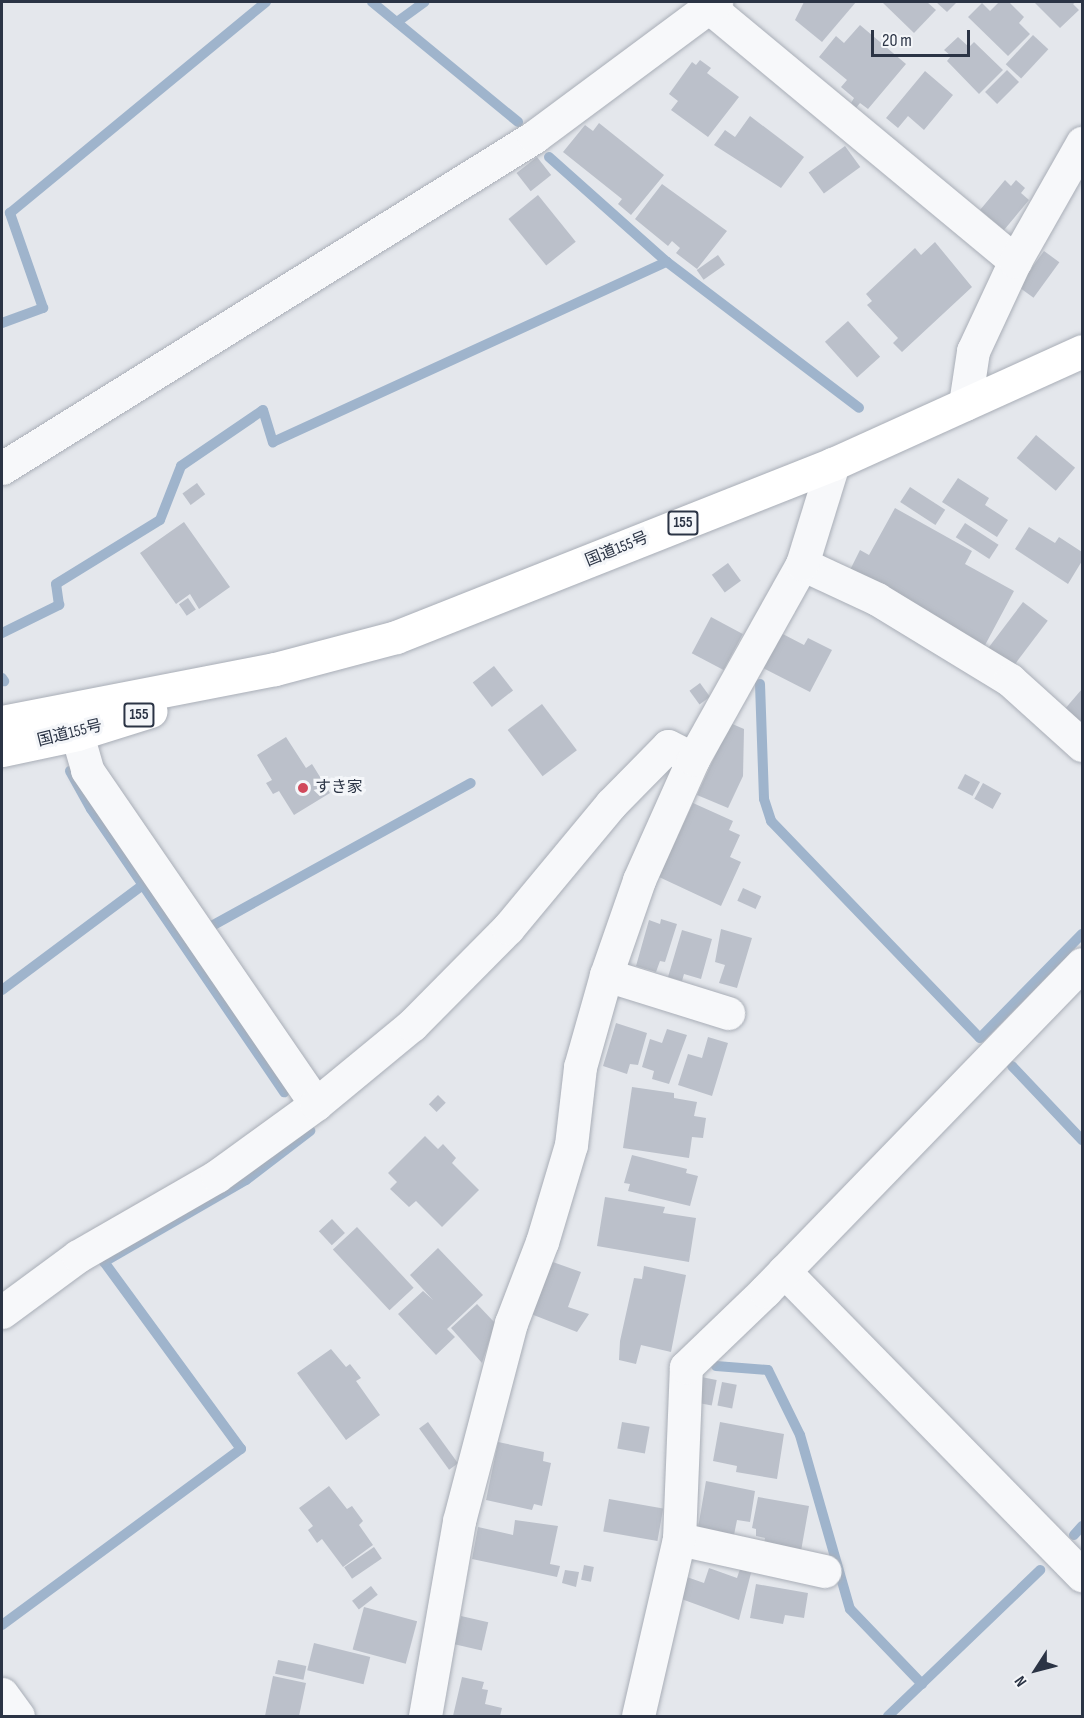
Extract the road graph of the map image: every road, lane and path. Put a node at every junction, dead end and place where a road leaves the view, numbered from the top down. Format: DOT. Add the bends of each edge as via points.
graph roads {
  1 [pos="711,4"];
  2 [pos="1083,143"];
  3 [pos="1015,261"];
  4 [pos="1083,351"];
  5 [pos="965,404"];
  6 [pos="833,464"];
  7 [pos="2,468"];
  8 [pos="802,564"];
  9 [pos="274,669"];
  10 [pos="2,722"];
  11 [pos="77,734"];
  12 [pos="1083,746"];
  13 [pos="2,750"];
  14 [pos="693,759"];
  15 [pos="1083,964"];
  16 [pos="606,975"];
  17 [pos="728,1013"];
  18 [pos="316,1104"];
  19 [pos="784,1271"];
  20 [pos="2,1312"];
  21 [pos="679,1539"];
  22 [pos="825,1571"];
  23 [pos="1083,1575"];
  24 [pos="2,1694"];
  25 [pos="18,1716"];
  26 [pos="425,1716"];
  27 [pos="638,1716"];
  1 -- 3 [label="street"];
  1 -- 7 [label="street" via="534,137"];
  2 -- 3 [label="street"];
  3 -- 5 [label="street" via="974,351"];
  4 -- 5 [label="highway, 国道155号 / 155"];
  5 -- 6 [label="highway, 国道155号 / 155"];
  6 -- 8 [label="street"];
  6 -- 9 [label="highway, 国道155号 / 155" via="396,637"];
  8 -- 12 [label="street" via="877,599 1010,680"];
  8 -- 14 [label="street"];
  9 -- 10 [label="highway, 国道155号 / 155"];
  9 -- 11 [label="highway, 国道155号 / 155"];
  11 -- 13 [label="highway, 国道155号 / 155"];
  11 -- 18 [label="street" via="87,770"];
  14 -- 16 [label="street" via="639,879"];
  14 -- 18 [label="street" via="668,746 611,804 508,928 412,1025"];
  15 -- 19 [label="street"];
  16 -- 17 [label="street"];
  16 -- 26 [label="street" via="580,1067 571,1145 542,1242 511,1323 459,1521"];
  18 -- 20 [label="street" via="217,1176 78,1256"];
  19 -- 21 [label="street" via="686,1367"];
  19 -- 23 [label="street"];
  21 -- 22 [label="street"];
  21 -- 27 [label="street"];
  24 -- 25 [label="street"];
}
